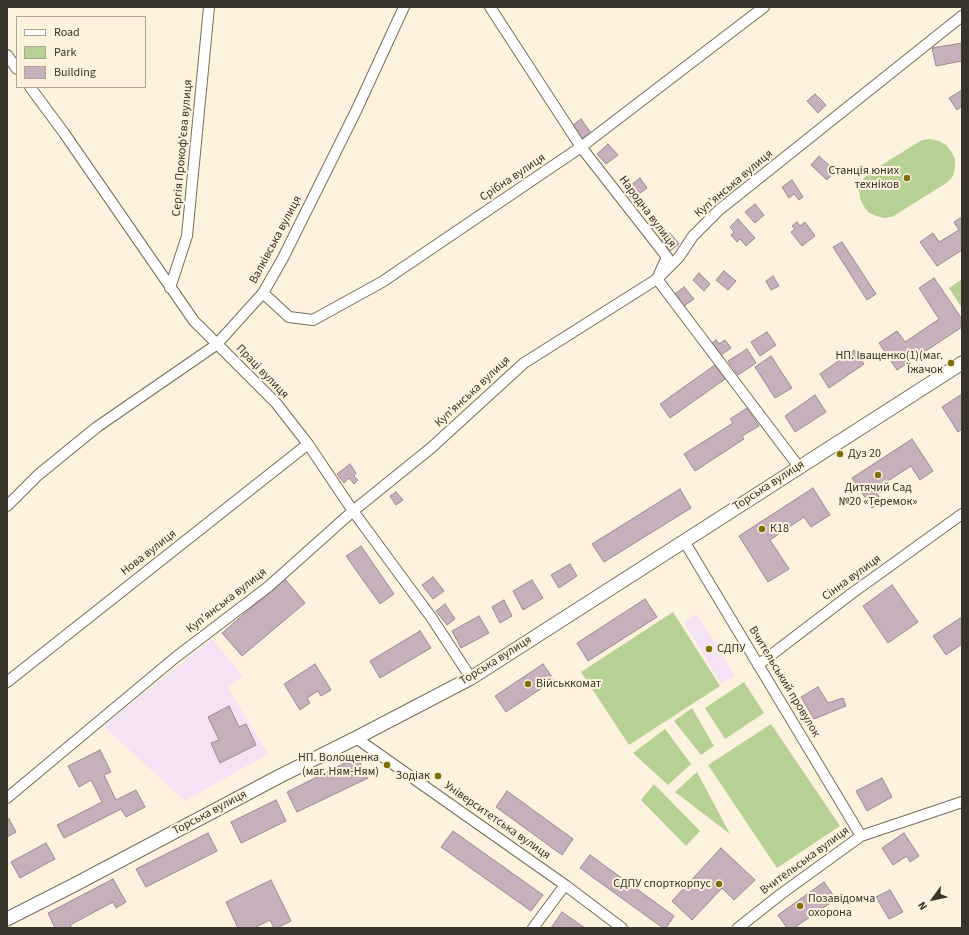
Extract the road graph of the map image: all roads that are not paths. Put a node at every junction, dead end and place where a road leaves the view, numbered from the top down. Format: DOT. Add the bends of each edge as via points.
graph roads {
  1 [pos="209,7"];
  2 [pos="404,7"];
  3 [pos="490,7"];
  4 [pos="764,7"];
  5 [pos="962,16"];
  6 [pos="7,55"];
  7 [pos="16,68"];
  8 [pos="31,88"];
  9 [pos="581,147"];
  10 [pos="656,279"];
  11 [pos="170,288"];
  12 [pos="263,293"];
  13 [pos="216,345"];
  14 [pos="962,363"];
  15 [pos="308,444"];
  16 [pos="799,467"];
  17 [pos="7,506"];
  18 [pos="353,511"];
  19 [pos="962,514"];
  20 [pos="684,541"];
  21 [pos="758,665"];
  22 [pos="471,678"];
  23 [pos="7,682"];
  24 [pos="356,738"];
  25 [pos="7,798"];
  26 [pos="962,802"];
  27 [pos="861,836"];
  28 [pos="565,884"];
  29 [pos="7,919"];
  30 [pos="532,928"];
  31 [pos="622,928"];
  32 [pos="738,928"];
  1 -- 11 [label="street, Сергія Прокоф’єва вулиця" via="187,236"];
  2 -- 12 [label="street, Валківська вулиця" via="353,118"];
  3 -- 9 [label="street, Народна вулиця"];
  4 -- 9 [label="street, Срібна вулиця"];
  5 -- 10 [label="street, Куп’янська вулиця" via="719,210 693,236 679,257"];
  6 -- 7 [label="street"];
  8 -- 11 [label="street, Праці вулиця"];
  9 -- 10 [label="street, Народна вулиця" via="667,257"];
  9 -- 12 [label="street, Срібна вулиця" via="382,282 312,320 289,316"];
  10 -- 16 [label="street"];
  10 -- 18 [label="street, Куп’янська вулиця" via="524,363 431,448"];
  11 -- 13 [label="street, Праці вулиця" via="194,321"];
  12 -- 13 [label="street, Валківська вулиця"];
  13 -- 15 [label="street, Праці вулиця" via="276,403"];
  13 -- 17 [label="street, Валківська вулиця" via="97,427 38,475"];
  14 -- 16 [label="main road, Торська вулиця"];
  15 -- 18 [label="street, Праці вулиця"];
  15 -- 23 [label="street, Нова вулиця"];
  16 -- 20 [label="main road, Торська вулиця"];
  18 -- 22 [label="street, Праці вулиця" via="431,617"];
  18 -- 25 [label="street, Куп’янська вулиця" via="268,587 176,657"];
  19 -- 21 [label="street, Сінна вулиця"];
  20 -- 21 [label="street, Вчительський провулок"];
  20 -- 22 [label="main road, Торська вулиця"];
  21 -- 27 [label="street, Вчительський провулок"];
  22 -- 24 [label="main road, Торська вулиця"];
  24 -- 28 [label="street, Університетська вулиця"];
  24 -- 29 [label="main road, Торська вулиця"];
  26 -- 27 [label="street, Вчительська вулиця"];
  27 -- 32 [label="street, Вчительська вулиця"];
  28 -- 30 [label="street"];
  28 -- 31 [label="street, Університетська вулиця"];
}
